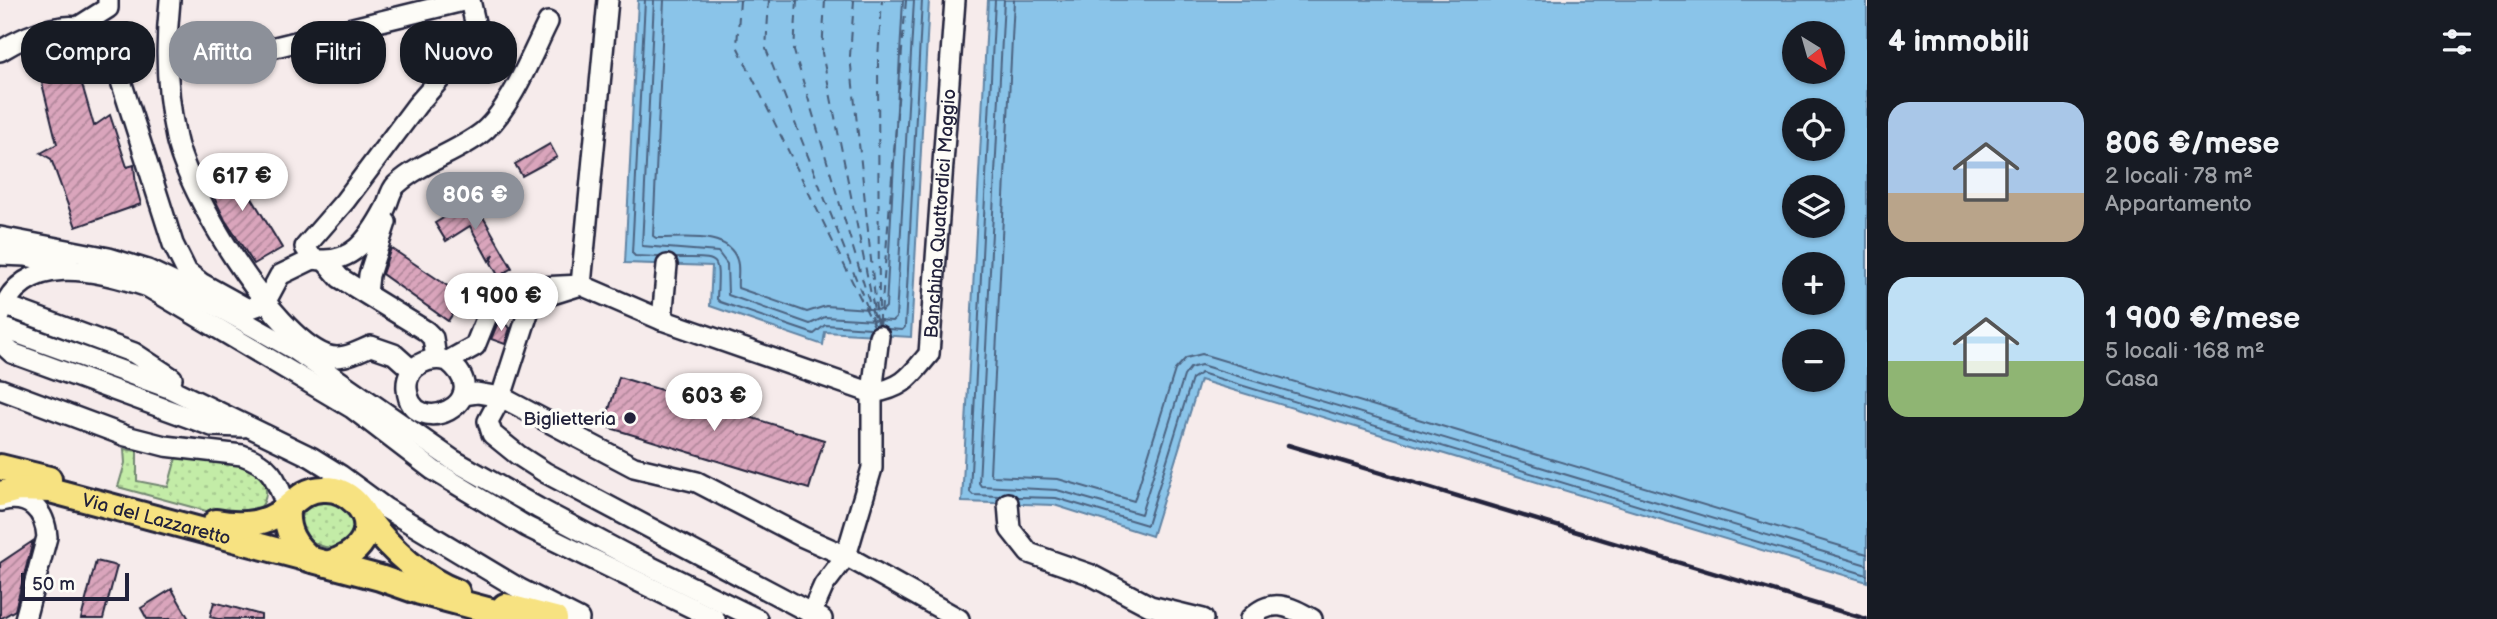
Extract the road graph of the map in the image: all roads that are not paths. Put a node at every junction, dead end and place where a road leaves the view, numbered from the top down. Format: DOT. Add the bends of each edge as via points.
graph roads {
  1 [pos="108,0"];
  2 [pos="170,0"];
  3 [pos="468,0"];
  4 [pos="608,0"];
  5 [pos="955,0"];
  6 [pos="87,21"];
  7 [pos="548,22"];
  8 [pos="21,39"];
  9 [pos="277,47"];
  10 [pos="0,51"];
  11 [pos="122,84"];
  12 [pos="386,207"];
  13 [pos="0,237"];
  14 [pos="0,255"];
  15 [pos="319,260"];
  16 [pos="667,264"];
  17 [pos="83,271"];
  18 [pos="581,285"];
  19 [pos="367,294"];
  20 [pos="265,303"];
  21 [pos="1,313"];
  22 [pos="662,320"];
  23 [pos="0,327"];
  24 [pos="879,336"];
  25 [pos="0,337"];
  26 [pos="0,342"];
  27 [pos="442,360"];
  28 [pos="412,370"];
  29 [pos="0,390"];
  30 [pos="407,390"];
  31 [pos="872,393"];
  32 [pos="463,394"];
  33 [pos="501,397"];
  34 [pos="380,408"];
  35 [pos="440,415"];
  36 [pos="251,427"];
  37 [pos="273,439"];
  38 [pos="453,460"];
  39 [pos="0,467"];
  40 [pos="340,491"];
  41 [pos="0,494"];
  42 [pos="0,501"];
  43 [pos="1008,503"];
  44 [pos="287,508"];
  45 [pos="365,516"];
  46 [pos="846,556"];
  47 [pos="319,562"];
  48 [pos="1153,612"];
  49 [pos="815,617"];
  50 [pos="25,619"];
  51 [pos="521,619"];
  52 [pos="555,619"];
  53 [pos="579,619"];
  54 [pos="715,619"];
  55 [pos="757,619"];
  56 [pos="958,619"];
  57 [pos="1203,619"];
  58 [pos="1251,619"];
  59 [pos="1312,619"];
  1 -- 6 [label="lane" via="108,8"];
  2 -- 20 [label="lane" via="167,82 177,141 194,187"];
  3 -- 9 [label="lane"];
  3 -- 15 [label="lane" via="478,36 305,247"];
  4 -- 18 [label="lane"];
  5 -- 31 [label="lane, Banchina Quattordici Maggio" via="929,354 894,390"];
  7 -- 12 [label="lane" via="509,100 482,133 418,168 394,187"];
  8 -- 10 [label="lane"];
  11 -- 20 [label="lane" via="173,244 187,272 248,309"];
  12 -- 15 [label="lane" via="355,252"];
  12 -- 19 [label="lane"];
  13 -- 34 [label="lane" via="109,258 158,274 295,350"];
  14 -- 17 [label="lane" via="26,256"];
  15 -- 19 [label="lane"];
  15 -- 20 [label="lane" via="280,275"];
  16 -- 22 [label="lane"];
  17 -- 21 [label="lane" via="29,278 10,294"];
  17 -- 54 [label="lane" via="125,279 170,299 352,408 433,470 527,527"];
  18 -- 22 [label="lane"];
  18 -- 27 [label="lane" via="498,289 475,346"];
  18 -- 33 [label="lane" via="546,296 528,310"];
  19 -- 27 [label="lane" via="426,331"];
  20 -- 28 [label="lane" via="293,334 326,355 344,358 371,346 394,354"];
  21 -- 36 [label="lane" via="172,378 224,406"];
  22 -- 31 [label="lane"];
  23 -- 36 [label="lane" via="169,388"];
  24 -- 31 [label="lane"];
  25 -- 36 [label="lane" via="215,420"];
  26 -- 36 [label="lane" via="12,353 212,426"];
  27 -- 28 [label="lane" via="423,361"];
  27 -- 32 [label="lane" via="458,369 464,381"];
  28 -- 30 [label="lane"];
  29 -- 44 [label="lane" via="125,436 252,458 274,475"];
  30 -- 34 [label="lane"];
  30 -- 35 [label="lane" via="418,410"];
  31 -- 46 [label="lane" via="872,468"];
  32 -- 33 [label="lane"];
  32 -- 35 [label="lane" via="454,408"];
  33 -- 46 [label="lane" via="634,467 697,482"];
  33 -- 49 [label="lane" via="488,421 492,434 517,455"];
  34 -- 38 [label="lane"];
  35 -- 38 [label="lane" via="436,428"];
  36 -- 37 [label="lane"];
  37 -- 40 [label="lane"];
  37 -- 53 [label="lane" via="340,475 520,589"];
  38 -- 55 [label="lane" via="605,544"];
  39 -- 44 [label="main road, Via del Lazzaretto" via="218,523 256,524"];
  40 -- 44 [label="main road" via="308,491"];
  40 -- 45 [label="main road"];
  41 -- 47 [label="main road, Via del Lazzaretto" via="18,489 50,490"];
  42 -- 50 [label="lane" via="30,504 46,523 47,537"];
  43 -- 48 [label="lane" via="1010,529 1029,553 1089,574"];
  44 -- 47 [label="main road" via="286,520 295,545"];
  45 -- 47 [label="main road" via="367,528 356,550 347,557"];
  45 -- 52 [label="main road" via="400,557 450,589"];
  46 -- 49 [label="lane" via="824,585"];
  46 -- 56 [label="lane"];
  47 -- 51 [label="main road, Via del Lazzaretto"];
  48 -- 57 [label="lane"];
  58 -- 59 [label="lane" via="1269,605 1293,608"];
}
